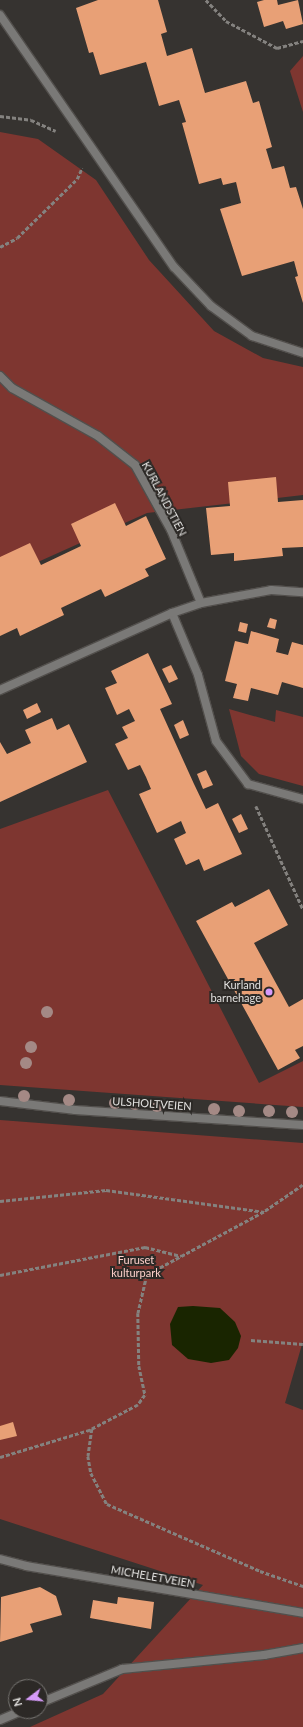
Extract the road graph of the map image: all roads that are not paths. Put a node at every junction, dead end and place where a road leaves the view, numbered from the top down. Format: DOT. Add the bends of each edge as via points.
graph roads {
  1 [pos="0,15"];
  2 [pos="303,353"];
  3 [pos="0,376"];
  4 [pos="303,592"];
  5 [pos="201,604"];
  6 [pos="172,613"];
  7 [pos="0,690"];
  8 [pos="303,799"];
  9 [pos="0,1101"];
  10 [pos="303,1125"];
  11 [pos="0,1559"];
  12 [pos="303,1613"];
  13 [pos="303,1648"];
  14 [pos="48,1700"];
  1 -- 2 [label="street" via="174,267 211,306 252,336"];
  3 -- 5 [label="street, KURLANDSTIEN" via="12,388 98,436 135,465 171,530"];
  4 -- 5 [label="street" via="271,590"];
  5 -- 6 [label="street"];
  6 -- 7 [label="street"];
  6 -- 8 [label="street" via="198,675 216,741 248,784"];
  9 -- 10 [label="street, ULSHOLTVEIEN" via="75,1110"];
  11 -- 12 [label="street, MICHELETVEIEN" via="26,1566"];
  13 -- 14 [label="street" via="264,1655 122,1669"];
}
